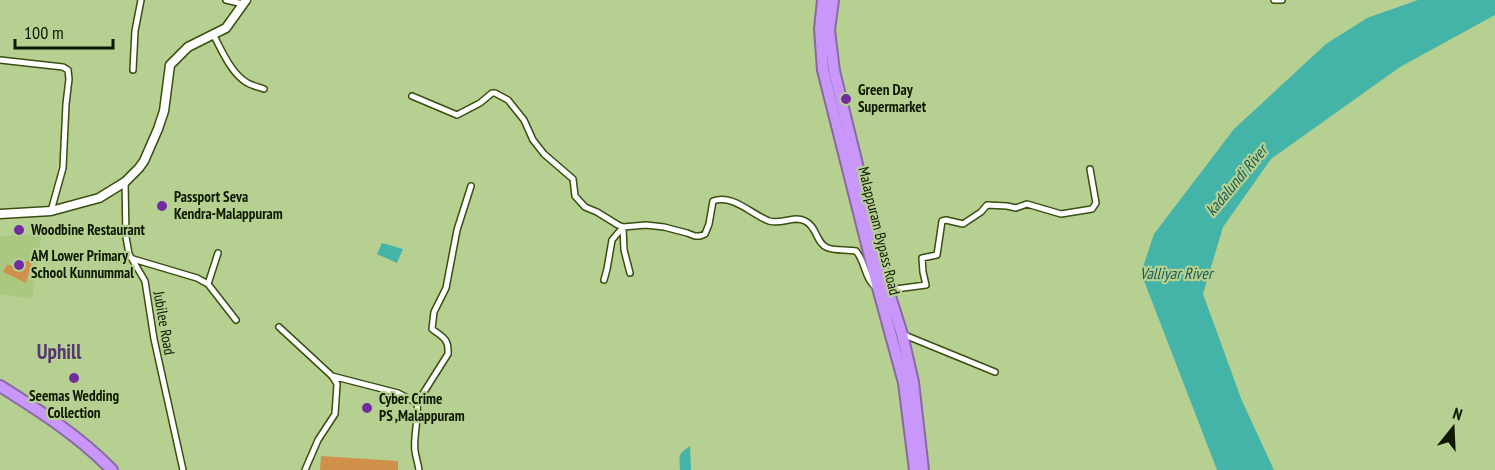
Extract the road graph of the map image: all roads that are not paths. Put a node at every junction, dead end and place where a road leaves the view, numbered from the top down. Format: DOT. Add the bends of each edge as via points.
graph roads {
  1 [pos="141,0"];
  2 [pos="226,0"];
  3 [pos="824,0"];
  4 [pos="833,0"];
  5 [pos="1274,0"];
  6 [pos="1282,0"];
  7 [pos="244,2"];
  8 [pos="213,34"];
  9 [pos="0,60"];
  10 [pos="133,70"];
  11 [pos="264,89"];
  12 [pos="412,96"];
  13 [pos="1090,169"];
  14 [pos="125,182"];
  15 [pos="471,186"];
  16 [pos="51,211"];
  17 [pos="0,214"];
  18 [pos="624,227"];
  19 [pos="218,254"];
  20 [pos="132,260"];
  21 [pos="630,273"];
  22 [pos="603,280"];
  23 [pos="208,284"];
  24 [pos="883,289"];
  25 [pos="236,320"];
  26 [pos="279,327"];
  27 [pos="902,334"];
  28 [pos="995,372"];
  29 [pos="332,376"];
  30 [pos="0,387"];
  31 [pos="417,403"];
  32 [pos="110,469"];
  33 [pos="183,469"];
  34 [pos="192,470"];
  35 [pos="305,470"];
  36 [pos="419,470"];
  37 [pos="915,470"];
  38 [pos="924,470"];
  1 -- 10 [label="street"];
  2 -- 7 [label="street"];
  3 -- 24 [label="highway, Malappuram Bypass Road" via="820,29 823,70"];
  4 -- 24 [label="highway, Malappuram Bypass Road" via="829,30 834,71"];
  5 -- 6 [label="street"];
  7 -- 8 [label="main road" via="226,28"];
  8 -- 11 [label="street" via="237,73 246,82"];
  8 -- 14 [label="main road" via="188,47 171,65 158,129 144,161"];
  9 -- 16 [label="street" via="68,70 62,178"];
  12 -- 18 [label="street" via="457,115 492,93 508,100 544,154 573,179 575,196 585,207"];
  13 -- 24 [label="street" via="1096,203 1092,209 1061,214 1027,204 1016,208 987,205 963,224 942,221 937,255 922,258 926,285"];
  14 -- 16 [label="main road" via="99,198"];
  14 -- 20 [label="street, Jubilee Road" via="126,237"];
  15 -- 31 [label="street" via="457,230 446,288 432,325 446,340 448,354"];
  16 -- 17 [label="main road"];
  18 -- 21 [label="street"];
  18 -- 22 [label="street" via="612,240"];
  18 -- 24 [label="street" via="664,226 700,236 709,224 713,201 724,199 770,221 806,221 825,247 856,251 872,284"];
  19 -- 23 [label="street"];
  20 -- 23 [label="street"];
  20 -- 33 [label="street, Jubilee Road" via="144,281"];
  23 -- 25 [label="street"];
  24 -- 27 [label="highway, Malappuram Bypass Road"];
  24 -- 37 [label="highway, Malappuram Bypass Road" via="903,383"];
  26 -- 29 [label="street"];
  27 -- 28 [label="street"];
  27 -- 38 [label="highway, Malappuram Bypass Road" via="913,382"];
  29 -- 31 [label="street" via="398,393"];
  29 -- 35 [label="street" via="337,384 335,414"];
  30 -- 32 [label="highway" via="57,422"];
  31 -- 36 [label="street" via="414,450"];
  33 -- 34 [label="street"];
}
